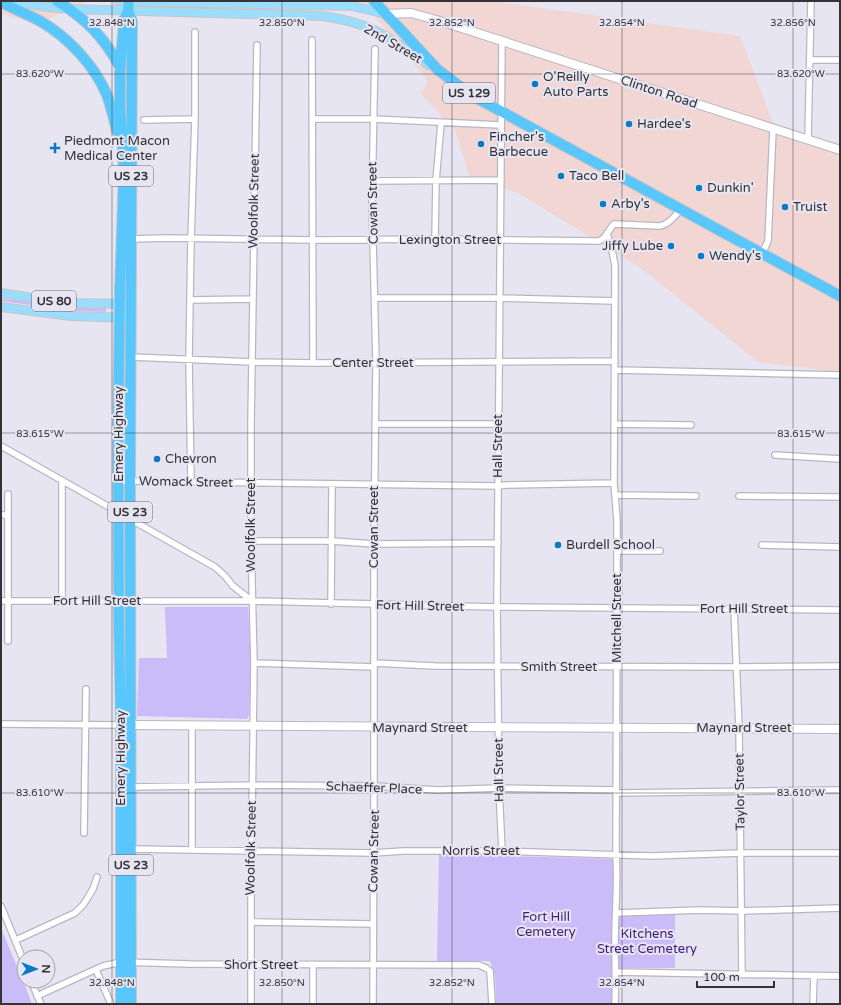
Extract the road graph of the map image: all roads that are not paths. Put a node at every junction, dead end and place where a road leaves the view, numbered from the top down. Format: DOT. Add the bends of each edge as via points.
graph roads {
  1 [pos="11,1"];
  2 [pos="57,1"];
  3 [pos="118,1"];
  4 [pos="374,1"];
  5 [pos="811,1"];
  6 [pos="1,2"];
  7 [pos="129,4"];
  8 [pos="355,4"];
  9 [pos="70,9"];
  10 [pos="386,14"];
  11 [pos="195,32"];
  12 [pos="312,40"];
  13 [pos="502,41"];
  14 [pos="257,45"];
  15 [pos="375,49"];
  16 [pos="811,60"];
  17 [pos="840,60"];
  18 [pos="120,67"];
  19 [pos="438,70"];
  20 [pos="132,88"];
  21 [pos="502,112"];
  22 [pos="313,119"];
  23 [pos="373,119"];
  24 [pos="144,120"];
  25 [pos="195,120"];
  26 [pos="441,123"];
  27 [pos="501,125"];
  28 [pos="773,128"];
  29 [pos="808,140"];
  30 [pos="840,150"];
  31 [pos="124,171"];
  32 [pos="501,180"];
  33 [pos="372,181"];
  34 [pos="436,182"];
  35 [pos="681,209"];
  36 [pos="607,233"];
  37 [pos="131,239"];
  38 [pos="191,239"];
  39 [pos="435,239"];
  40 [pos="500,239"];
  41 [pos="253,240"];
  42 [pos="313,240"];
  43 [pos="373,240"];
  44 [pos="762,254"];
  45 [pos="1,293"];
  46 [pos="840,296"];
  47 [pos="375,298"];
  48 [pos="500,298"];
  49 [pos="252,299"];
  50 [pos="190,300"];
  51 [pos="615,301"];
  52 [pos="131,304"];
  53 [pos="120,305"];
  54 [pos="1,307"];
  55 [pos="119,318"];
  56 [pos="131,318"];
  57 [pos="131,357"];
  58 [pos="189,360"];
  59 [pos="615,361"];
  60 [pos="253,362"];
  61 [pos="499,362"];
  62 [pos="313,363"];
  63 [pos="376,363"];
  64 [pos="615,370"];
  65 [pos="840,375"];
  66 [pos="375,424"];
  67 [pos="498,424"];
  68 [pos="614,424"];
  69 [pos="691,425"];
  70 [pos="1,446"];
  71 [pos="775,455"];
  72 [pos="840,459"];
  73 [pos="118,481"];
  74 [pos="130,481"];
  75 [pos="62,482"];
  76 [pos="191,482"];
  77 [pos="251,482"];
  78 [pos="332,484"];
  79 [pos="374,484"];
  80 [pos="614,484"];
  81 [pos="498,486"];
  82 [pos="8,494"];
  83 [pos="615,495"];
  84 [pos="696,496"];
  85 [pos="739,496"];
  86 [pos="840,497"];
  87 [pos="119,508"];
  88 [pos="1,515"];
  89 [pos="8,516"];
  90 [pos="130,520"];
  91 [pos="251,541"];
  92 [pos="332,541"];
  93 [pos="498,543"];
  94 [pos="374,544"];
  95 [pos="762,545"];
  96 [pos="840,547"];
  97 [pos="617,551"];
  98 [pos="660,552"];
  99 [pos="233,586"];
  100 [pos="4,601"];
  101 [pos="62,601"];
  102 [pos="119,602"];
  103 [pos="130,602"];
  104 [pos="235,602"];
  105 [pos="252,602"];
  106 [pos="331,604"];
  107 [pos="374,605"];
  108 [pos="497,607"];
  109 [pos="617,608"];
  110 [pos="734,609"];
  111 [pos="840,610"];
  112 [pos="8,642"];
  113 [pos="254,663"];
  114 [pos="374,665"];
  115 [pos="498,666"];
  116 [pos="840,666"];
  117 [pos="617,667"];
  118 [pos="737,667"];
  119 [pos="86,689"];
  120 [pos="1,724"];
  121 [pos="85,725"];
  122 [pos="126,725"];
  123 [pos="192,725"];
  124 [pos="253,727"];
  125 [pos="374,727"];
  126 [pos="498,728"];
  127 [pos="616,728"];
  128 [pos="739,728"];
  129 [pos="840,729"];
  130 [pos="192,785"];
  131 [pos="252,785"];
  132 [pos="374,786"];
  133 [pos="132,787"];
  134 [pos="499,788"];
  135 [pos="840,790"];
  136 [pos="616,791"];
  137 [pos="740,791"];
  138 [pos="84,833"];
  139 [pos="126,849"];
  140 [pos="192,849"];
  141 [pos="251,851"];
  142 [pos="502,851"];
  143 [pos="373,853"];
  144 [pos="741,853"];
  145 [pos="840,853"];
  146 [pos="616,854"];
  147 [pos="97,877"];
  148 [pos="1,906"];
  149 [pos="840,908"];
  150 [pos="742,911"];
  151 [pos="616,913"];
  152 [pos="251,922"];
  153 [pos="373,924"];
  154 [pos="16,940"];
  155 [pos="19,949"];
  156 [pos="126,962"];
  157 [pos="252,964"];
  158 [pos="313,965"];
  159 [pos="374,965"];
  160 [pos="96,970"];
  161 [pos="616,972"];
  162 [pos="742,974"];
  163 [pos="814,976"];
  164 [pos="840,976"];
  165 [pos="34,989"];
  166 [pos="37,996"];
  167 [pos="41,1004"];
  168 [pos="111,1004"];
  169 [pos="121,1004"];
  170 [pos="131,1004"];
  171 [pos="251,1004"];
  172 [pos="313,1004"];
  173 [pos="373,1004"];
  174 [pos="492,1004"];
  175 [pos="615,1004"];
  176 [pos="813,1004"];
  1 -- 9 [label="main road, 2nd Street"];
  2 -- 9 [label="highway"];
  3 -- 7 [label="main road, 2nd Street"];
  4 -- 10 [label="highway, US 129"];
  5 -- 16 [label="street"];
  6 -- 31 [label="highway" via="52,28 69,42 92,68 107,94"];
  7 -- 8 [label="main road, 2nd Street"];
  7 -- 9 [label="main road, 2nd Street"];
  7 -- 18 [label="highway, Emery Highway / US 23" via="124,20"];
  7 -- 19 [label="main road, 2nd Street" via="339,19 373,30"];
  7 -- 20 [label="highway, Emery Highway / US 23" via="132,21"];
  8 -- 10 [label="main road, 2nd Street"];
  9 -- 18 [label="highway" via="102,38"];
  10 -- 13 [label="street, Clinton Road" via="421,15"];
  10 -- 19 [label="highway, US 129"];
  11 -- 25 [label="street"];
  12 -- 22 [label="street"];
  13 -- 21 [label="street, Hall Street"];
  13 -- 28 [label="street, Clinton Road"];
  14 -- 41 [label="street, Woolfolk Street"];
  15 -- 23 [label="street, Cowan Street"];
  16 -- 17 [label="street"];
  16 -- 29 [label="street"];
  18 -- 20 [label="highway"];
  18 -- 31 [label="highway, Emery Highway / US 23"];
  19 -- 21 [label="highway, US 129" via="473,96"];
  20 -- 37 [label="highway, Emery Highway / US 23"];
  21 -- 27 [label="street, Hall Street"];
  21 -- 35 [label="highway, US 129"];
  22 -- 23 [label="street"];
  22 -- 42 [label="street"];
  23 -- 26 [label="street"];
  23 -- 33 [label="street, Cowan Street"];
  24 -- 25 [label="street"];
  25 -- 38 [label="street"];
  26 -- 27 [label="street"];
  26 -- 34 [label="street"];
  27 -- 32 [label="street, Hall Street"];
  28 -- 29 [label="street, Clinton Road"];
  28 -- 44 [label="street" via="768,242"];
  29 -- 30 [label="street, Clinton Road"];
  31 -- 53 [label="highway, Emery Highway / US 23"];
  32 -- 34 [label="street"];
  32 -- 40 [label="street, Hall Street"];
  33 -- 34 [label="street"];
  33 -- 43 [label="street, Cowan Street"];
  34 -- 39 [label="street"];
  35 -- 36 [label="street, Lexington Street" via="665,225 614,224"];
  35 -- 44 [label="highway, US 129"];
  36 -- 40 [label="street, Lexington Street" via="604,239 599,241"];
  36 -- 51 [label="street, Mitchell Street" via="614,255"];
  37 -- 38 [label="street, Lexington Street"];
  37 -- 52 [label="highway, Emery Highway / US 23"];
  38 -- 41 [label="street, Lexington Street"];
  38 -- 50 [label="street"];
  39 -- 40 [label="street, Lexington Street"];
  39 -- 43 [label="street, Lexington Street"];
  40 -- 48 [label="street, Hall Street"];
  41 -- 42 [label="street, Lexington Street"];
  41 -- 49 [label="street, Woolfolk Street"];
  42 -- 43 [label="street, Lexington Street"];
  42 -- 62 [label="street"];
  43 -- 47 [label="street, Cowan Street"];
  44 -- 46 [label="highway, US 129"];
  45 -- 53 [label="main road, US 80" via="65,303"];
  47 -- 48 [label="street"];
  47 -- 63 [label="street, Cowan Street"];
  48 -- 51 [label="street"];
  48 -- 61 [label="street, Hall Street"];
  49 -- 50 [label="street"];
  49 -- 60 [label="street, Woolfolk Street"];
  50 -- 58 [label="street"];
  51 -- 59 [label="street, Mitchell Street"];
  52 -- 53 [label="main road, US 80"];
  52 -- 56 [label="highway, Emery Highway / US 23"];
  53 -- 55 [label="highway, Emery Highway / US 23"];
  54 -- 55 [label="main road, US 80" via="71,316"];
  55 -- 56 [label="main road"];
  55 -- 73 [label="highway, Emery Highway / US 23"];
  56 -- 57 [label="highway, Emery Highway / US 23"];
  57 -- 58 [label="street, Center Street"];
  57 -- 74 [label="highway, Emery Highway / US 23"];
  58 -- 60 [label="street, Center Street"];
  58 -- 76 [label="street"];
  59 -- 61 [label="street, Center Street"];
  59 -- 64 [label="street, Mitchell Street"];
  60 -- 62 [label="street, Center Street"];
  60 -- 77 [label="street, Woolfolk Street"];
  61 -- 63 [label="street, Center Street"];
  61 -- 67 [label="street, Hall Street"];
  62 -- 63 [label="street, Center Street"];
  63 -- 66 [label="street, Cowan Street"];
  64 -- 65 [label="street"];
  64 -- 68 [label="street, Mitchell Street"];
  66 -- 67 [label="street"];
  66 -- 79 [label="street, Cowan Street"];
  67 -- 81 [label="street, Hall Street"];
  68 -- 69 [label="street"];
  68 -- 80 [label="street, Mitchell Street"];
  70 -- 75 [label="street"];
  71 -- 72 [label="street"];
  73 -- 74 [label="street, Womack Street"];
  73 -- 87 [label="highway, Emery Highway / US 23"];
  74 -- 76 [label="street, Womack Street"];
  74 -- 90 [label="highway, Emery Highway / US 23"];
  75 -- 87 [label="street" via="109,507"];
  75 -- 101 [label="street"];
  76 -- 77 [label="street, Womack Street"];
  77 -- 78 [label="street, Womack Street"];
  77 -- 91 [label="street, Woolfolk Street"];
  78 -- 79 [label="street, Womack Street"];
  78 -- 92 [label="street"];
  79 -- 81 [label="street, Womack Street"];
  79 -- 94 [label="street, Cowan Street"];
  80 -- 81 [label="street, Womack Street"];
  80 -- 83 [label="street, Mitchell Street"];
  81 -- 93 [label="street, Hall Street"];
  82 -- 89 [label="street"];
  83 -- 84 [label="street"];
  83 -- 97 [label="street, Mitchell Street"];
  85 -- 86 [label="street"];
  87 -- 102 [label="highway, Emery Highway / US 23"];
  88 -- 89 [label="street"];
  89 -- 100 [label="street"];
  90 -- 99 [label="street" via="215,567"];
  90 -- 103 [label="highway, Emery Highway / US 23"];
  91 -- 92 [label="street"];
  91 -- 105 [label="street, Woolfolk Street"];
  92 -- 94 [label="street"];
  92 -- 106 [label="street"];
  93 -- 94 [label="street"];
  93 -- 108 [label="street, Hall Street"];
  94 -- 107 [label="street, Cowan Street"];
  95 -- 96 [label="street"];
  97 -- 98 [label="street"];
  97 -- 109 [label="street, Mitchell Street"];
  99 -- 104 [label="street" via="236,593"];
  99 -- 105 [label="street"];
  100 -- 101 [label="street, Fort Hill Street"];
  100 -- 112 [label="street"];
  101 -- 102 [label="street, Fort Hill Street"];
  102 -- 103 [label="street, Fort Hill Street"];
  102 -- 122 [label="highway, Emery Highway / US 23"];
  103 -- 104 [label="street, Fort Hill Street"];
  103 -- 122 [label="highway, Emery Highway / US 23"];
  104 -- 105 [label="street, Fort Hill Street"];
  105 -- 106 [label="street, Fort Hill Street"];
  105 -- 113 [label="street, Woolfolk Street"];
  106 -- 107 [label="street, Fort Hill Street"];
  107 -- 108 [label="street, Fort Hill Street"];
  107 -- 114 [label="street, Cowan Street"];
  108 -- 109 [label="street, Fort Hill Street"];
  108 -- 115 [label="street, Hall Street"];
  109 -- 110 [label="street, Fort Hill Street"];
  109 -- 117 [label="street, Mitchell Street"];
  110 -- 111 [label="street, Fort Hill Street"];
  110 -- 118 [label="street, Taylor Street"];
  113 -- 114 [label="street, Smith Street"];
  113 -- 124 [label="street, Woolfolk Street"];
  114 -- 115 [label="street, Smith Street"];
  114 -- 125 [label="street, Cowan Street"];
  115 -- 117 [label="street, Smith Street"];
  115 -- 126 [label="street, Hall Street"];
  116 -- 118 [label="street, Smith Street"];
  117 -- 118 [label="street, Smith Street"];
  117 -- 127 [label="street, Mitchell Street"];
  118 -- 128 [label="street, Taylor Street"];
  119 -- 121 [label="street"];
  120 -- 121 [label="street, Maynard Street"];
  121 -- 122 [label="street, Maynard Street"];
  121 -- 138 [label="street"];
  122 -- 123 [label="street, Maynard Street"];
  122 -- 133 [label="highway, Emery Highway / US 23"];
  122 -- 139 [label="highway, Emery Highway / US 23"];
  123 -- 124 [label="street, Maynard Street"];
  123 -- 130 [label="street"];
  124 -- 125 [label="street, Maynard Street"];
  124 -- 131 [label="street, Woolfolk Street"];
  125 -- 126 [label="street, Maynard Street"];
  125 -- 132 [label="street, Cowan Street"];
  126 -- 127 [label="street, Maynard Street"];
  126 -- 134 [label="street, Hall Street"];
  127 -- 128 [label="street, Maynard Street"];
  127 -- 136 [label="street, Mitchell Street"];
  128 -- 129 [label="street, Maynard Street"];
  128 -- 137 [label="street, Taylor Street"];
  130 -- 131 [label="street, Schaeffer Place"];
  130 -- 133 [label="street, Schaeffer Place"];
  130 -- 140 [label="street"];
  131 -- 132 [label="street, Schaeffer Place"];
  131 -- 141 [label="street, Woolfolk Street"];
  132 -- 134 [label="street, Schaeffer Place" via="438,790"];
  132 -- 143 [label="street, Cowan Street"];
  133 -- 139 [label="highway, Emery Highway / US 23"];
  134 -- 136 [label="street, Schaeffer Place"];
  134 -- 142 [label="street, Hall Street"];
  135 -- 137 [label="street, Schaeffer Place"];
  136 -- 137 [label="street, Schaeffer Place"];
  136 -- 146 [label="street, Mitchell Street"];
  137 -- 144 [label="street, Taylor Street"];
  139 -- 140 [label="street, Norris Street"];
  139 -- 156 [label="highway, Emery Highway / US 23"];
  140 -- 141 [label="street, Norris Street"];
  141 -- 143 [label="street, Norris Street"];
  141 -- 152 [label="street, Woolfolk Street"];
  142 -- 143 [label="street, Norris Street"];
  142 -- 146 [label="street, Norris Street"];
  143 -- 153 [label="street, Cowan Street"];
  144 -- 145 [label="street, Norris Street"];
  144 -- 146 [label="street, Norris Street" via="652,856"];
  144 -- 150 [label="street, Taylor Street"];
  146 -- 151 [label="street, Mitchell Street"];
  147 -- 154 [label="street" via="88,899 75,913"];
  148 -- 154 [label="street"];
  149 -- 150 [label="street"];
  150 -- 151 [label="street"];
  150 -- 162 [label="street, Taylor Street"];
  151 -- 161 [label="street, Mitchell Street"];
  152 -- 153 [label="street"];
  152 -- 157 [label="street, Woolfolk Street"];
  153 -- 159 [label="street, Cowan Street"];
  154 -- 155 [label="street"];
  156 -- 157 [label="street, Short Street"];
  156 -- 160 [label="street, Short Street" via="110,964"];
  156 -- 169 [label="highway, Emery Highway / US 23"];
  156 -- 170 [label="highway, Emery Highway / US 23"];
  157 -- 158 [label="street, Short Street"];
  157 -- 171 [label="street, Woolfolk Street"];
  158 -- 159 [label="street, Short Street"];
  158 -- 172 [label="street"];
  159 -- 173 [label="street, Cowan Street"];
  159 -- 174 [label="street, Short Street" via="479,965 490,971"];
  160 -- 166 [label="street, Short Street"];
  160 -- 168 [label="street"];
  161 -- 162 [label="street"];
  161 -- 175 [label="street, Mitchell Street"];
  162 -- 163 [label="street"];
  163 -- 164 [label="street"];
  163 -- 176 [label="street"];
  165 -- 166 [label="street"];
  166 -- 167 [label="street"];
}
